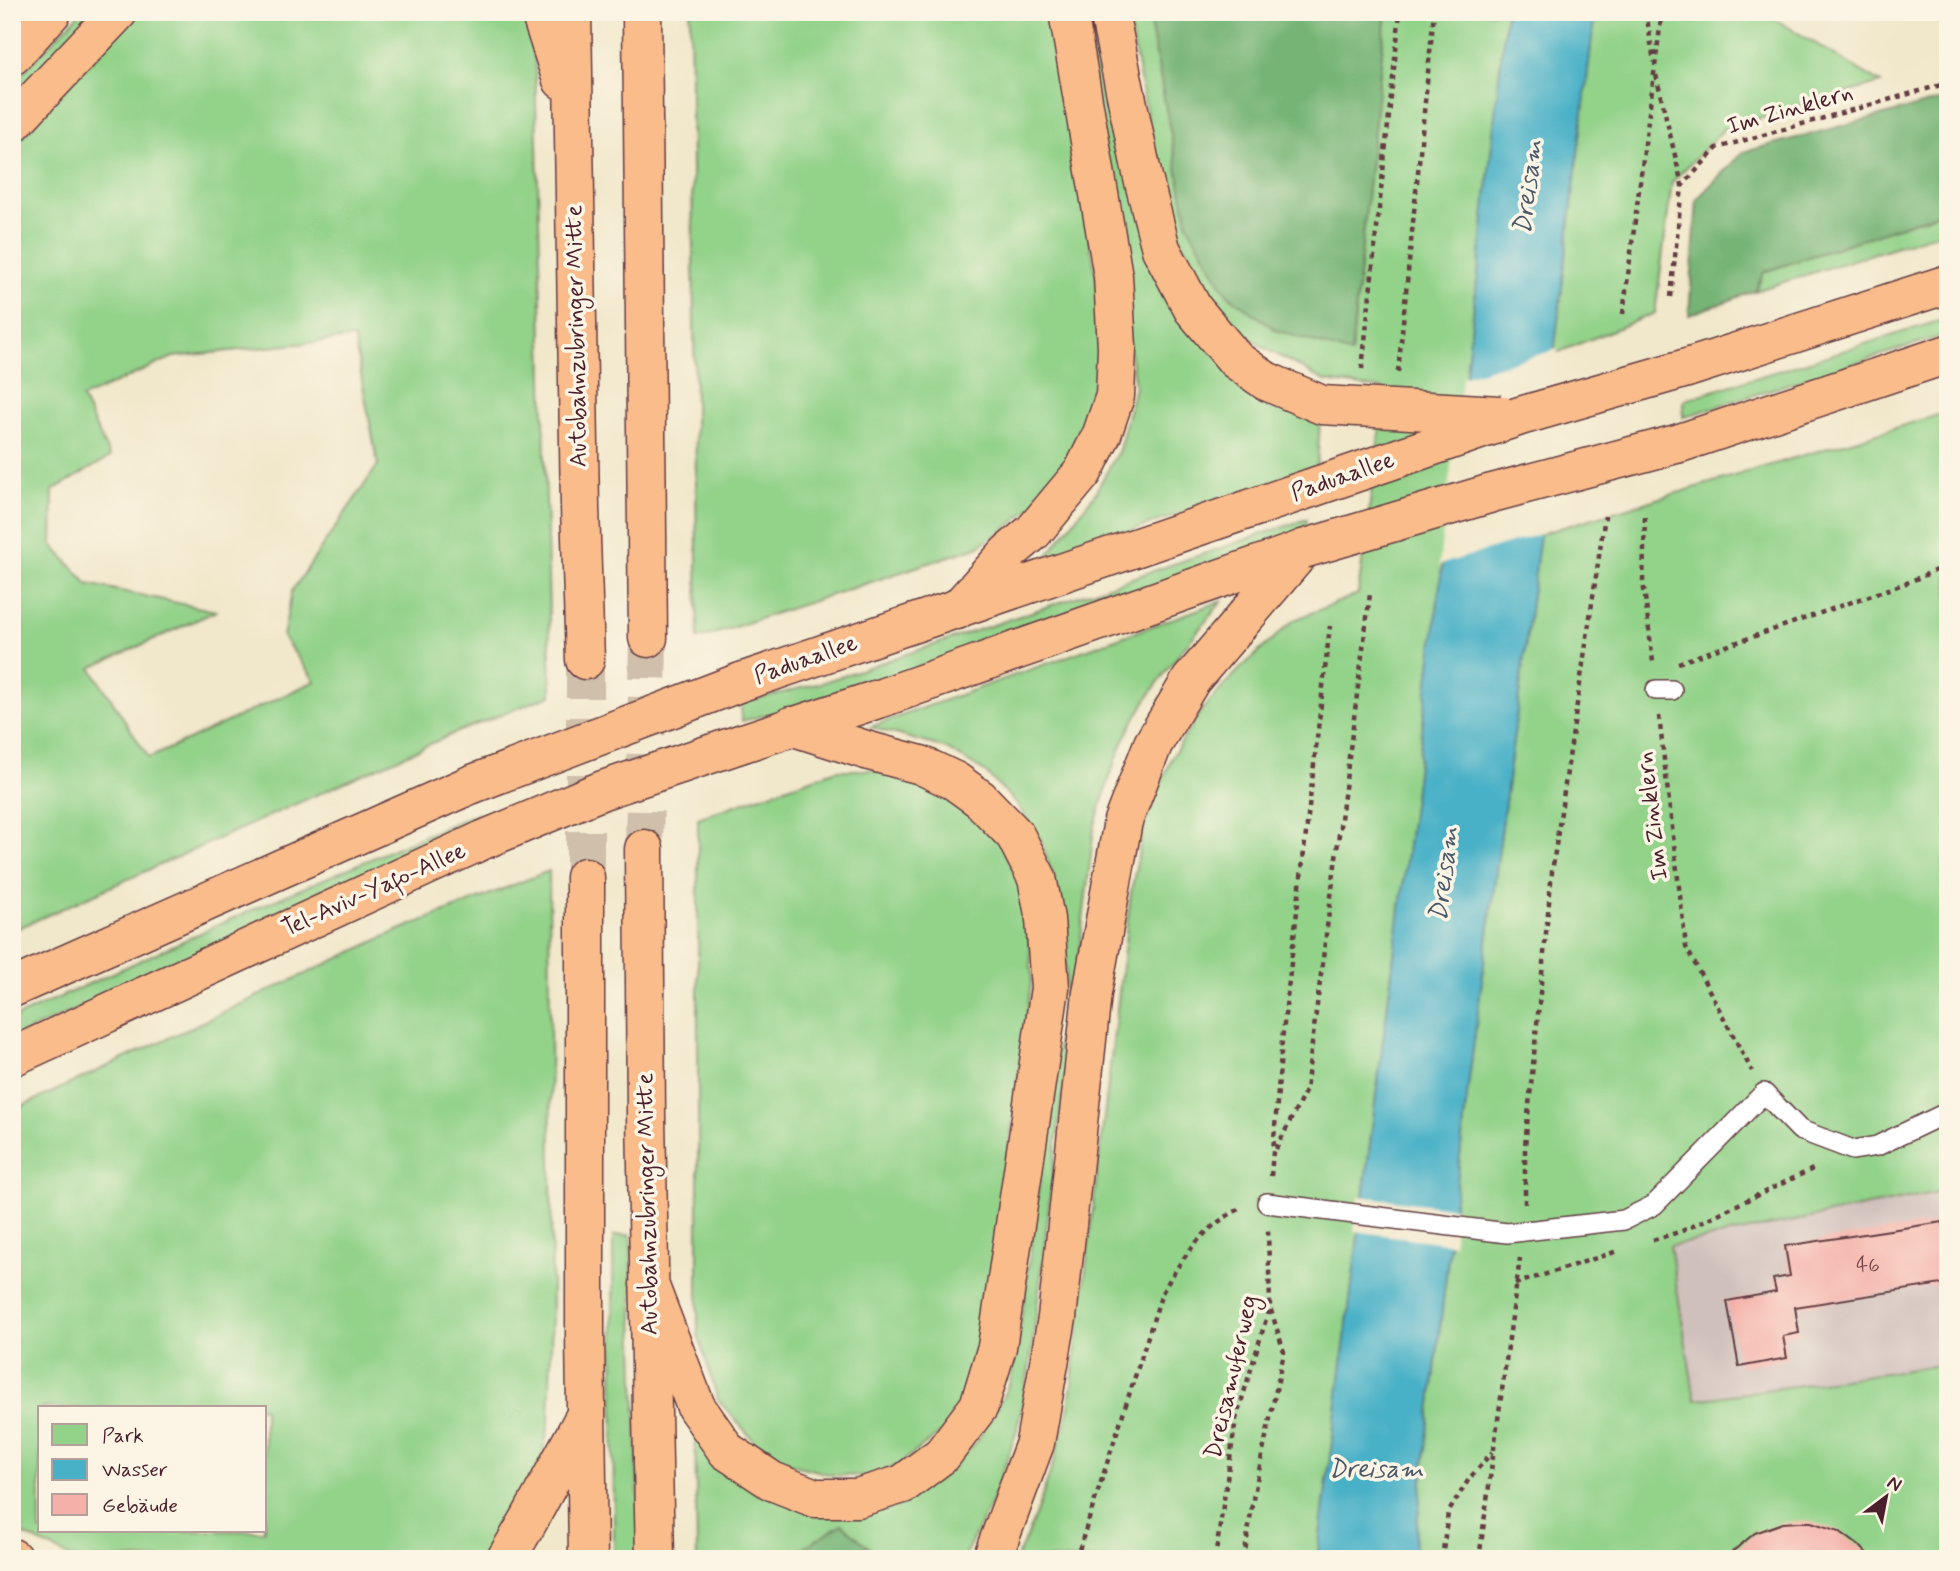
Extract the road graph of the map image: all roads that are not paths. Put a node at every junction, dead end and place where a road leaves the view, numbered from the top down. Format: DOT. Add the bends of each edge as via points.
graph roads {
  1 [pos="52,12"];
  2 [pos="118,12"];
  3 [pos="540,12"];
  4 [pos="572,12"];
  5 [pos="642,12"];
  6 [pos="1068,12"];
  7 [pos="1110,12"];
  8 [pos="12,56"];
  9 [pos="573,115"];
  10 [pos="12,124"];
  11 [pos="1948,284"];
  12 [pos="1948,354"];
  13 [pos="1520,416"];
  14 [pos="1303,549"];
  15 [pos="957,610"];
  16 [pos="648,638"];
  17 [pos="585,660"];
  18 [pos="792,726"];
  19 [pos="644,849"];
  20 [pos="585,877"];
  21 [pos="15,985"];
  22 [pos="12,1057"];
  23 [pos="1948,1112"];
  24 [pos="1267,1203"];
  25 [pos="649,1284"];
  26 [pos="587,1413"];
  27 [pos="506,1559"];
  28 [pos="588,1559"];
  29 [pos="655,1559"];
  30 [pos="992,1559"];
  1 -- 8 [label="highway"];
  2 -- 10 [label="highway"];
  3 -- 9 [label="highway"];
  4 -- 9 [label="highway, Autobahnzubringer Mitte"];
  5 -- 16 [label="highway"];
  6 -- 15 [label="highway" via="1113,276 1115,396 1083,472 1033,532"];
  7 -- 13 [label="highway, bridge" via="1161,249 1193,309 1236,360 1266,381 1322,404"];
  9 -- 17 [label="highway, Autobahnzubringer Mitte"];
  11 -- 13 [label="highway, Paduaallee, bridge"];
  12 -- 14 [label="highway, bridge" via="1680,443"];
  13 -- 15 [label="highway, Paduaallee, bridge"];
  14 -- 18 [label="highway"];
  14 -- 30 [label="highway" via="1191,680 1153,744 1123,821 1092,993 1057,1318 1035,1443"];
  15 -- 21 [label="highway, Paduaallee, bridge" via="741,682 470,785"];
  18 -- 22 [label="highway, Tel-Aviv-Yafo-Allee, bridge" via="603,790 483,840"];
  18 -- 25 [label="highway" via="921,765 955,781 1015,835 1037,878 1050,988 997,1347 979,1406 942,1455 903,1484 857,1497 815,1498 772,1481 727,1451 696,1407"];
  19 -- 25 [label="highway, Autobahnzubringer Mitte"];
  20 -- 26 [label="highway"];
  23 -- 24 [label="lane" via="1877,1146 1853,1150 1800,1130 1764,1093 1654,1205 1624,1220 1516,1233"];
  25 -- 29 [label="highway, Autobahnzubringer Mitte"];
  26 -- 27 [label="highway"];
  26 -- 28 [label="highway"];
}
